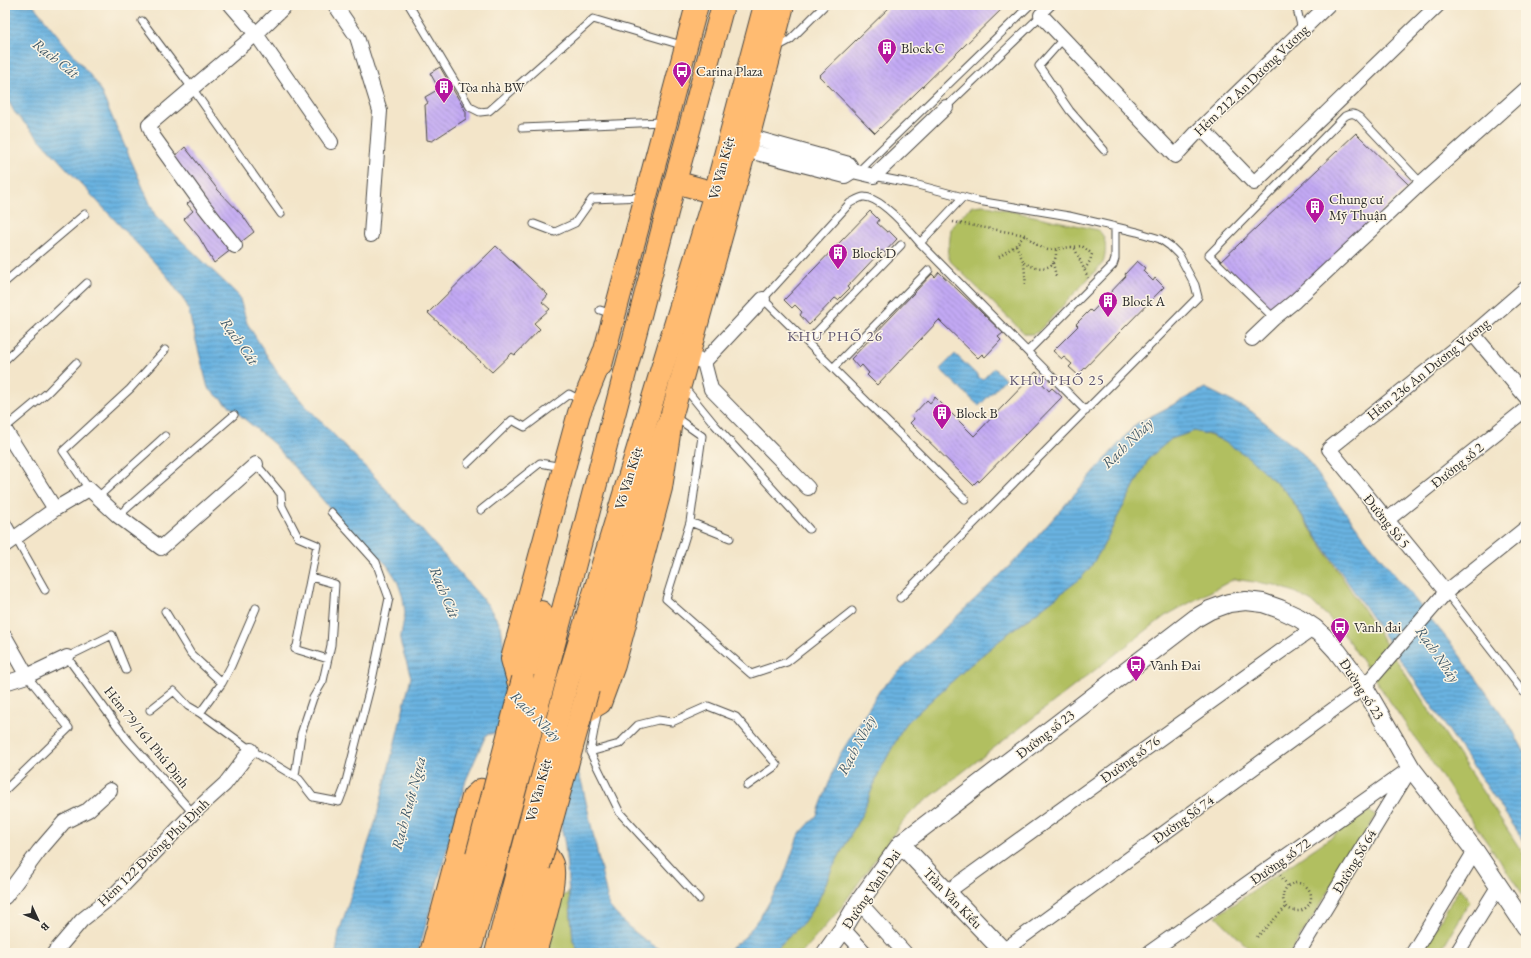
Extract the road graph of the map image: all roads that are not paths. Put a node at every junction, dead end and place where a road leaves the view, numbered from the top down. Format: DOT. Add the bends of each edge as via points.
graph roads {
  1 [pos="231,5"];
  2 [pos="286,5"];
  3 [pos="335,5"];
  4 [pos="409,5"];
  5 [pos="697,5"];
  6 [pos="723,5"];
  7 [pos="765,5"];
  8 [pos="783,5"];
  9 [pos="825,5"];
  10 [pos="1030,5"];
  11 [pos="1052,5"];
  12 [pos="1296,5"];
  13 [pos="1328,5"];
  14 [pos="1438,5"];
  15 [pos="1041,15"];
  16 [pos="142,21"];
  17 [pos="1302,30"];
  18 [pos="256,34"];
  19 [pos="1064,39"];
  20 [pos="686,46"];
  21 [pos="770,51"];
  22 [pos="192,88"];
  23 [pos="1526,89"];
  24 [pos="946,107"];
  25 [pos="666,122"];
  26 [pos="522,128"];
  27 [pos="1201,128"];
  28 [pos="331,142"];
  29 [pos="747,143"];
  30 [pos="775,143"];
  31 [pos="1104,150"];
  32 [pos="771,157"];
  33 [pos="856,172"];
  34 [pos="874,176"];
  35 [pos="674,182"];
  36 [pos="1421,183"];
  37 [pos="715,193"];
  38 [pos="646,197"];
  39 [pos="963,197"];
  40 [pos="85,214"];
  41 [pos="281,214"];
  42 [pos="534,224"];
  43 [pos="1115,227"];
  44 [pos="371,235"];
  45 [pos="920,243"];
  46 [pos="901,245"];
  47 [pos="235,246"];
  48 [pos="928,270"];
  49 [pos="5,282"];
  50 [pos="87,283"];
  51 [pos="1526,288"];
  52 [pos="763,299"];
  53 [pos="1274,318"];
  54 [pos="1473,334"];
  55 [pos="1252,339"];
  56 [pos="807,342"];
  57 [pos="165,350"];
  58 [pos="1028,351"];
  59 [pos="604,352"];
  60 [pos="695,359"];
  61 [pos="5,360"];
  62 [pos="76,363"];
  63 [pos="833,368"];
  64 [pos="680,382"];
  65 [pos="1526,397"];
  66 [pos="584,402"];
  67 [pos="1526,409"];
  68 [pos="1086,411"];
  69 [pos="672,414"];
  70 [pos="234,415"];
  71 [pos="5,429"];
  72 [pos="165,436"];
  73 [pos="1329,449"];
  74 [pos="468,463"];
  75 [pos="256,464"];
  76 [pos="564,468"];
  77 [pos="808,488"];
  78 [pos="94,493"];
  79 [pos="965,499"];
  80 [pos="56,509"];
  81 [pos="482,510"];
  82 [pos="331,512"];
  83 [pos="118,516"];
  84 [pos="5,519"];
  85 [pos="1387,520"];
  86 [pos="690,522"];
  87 [pos="1526,528"];
  88 [pos="809,529"];
  89 [pos="730,538"];
  90 [pos="11,541"];
  91 [pos="311,577"];
  92 [pos="45,590"];
  93 [pos="1441,596"];
  94 [pos="900,598"];
  95 [pos="256,608"];
  96 [pos="165,611"];
  97 [pos="852,611"];
  98 [pos="1314,628"];
  99 [pos="5,637"];
  100 [pos="67,657"];
  101 [pos="328,659"];
  102 [pos="126,670"];
  103 [pos="27,676"];
  104 [pos="5,683"];
  105 [pos="222,683"];
  106 [pos="1364,686"];
  107 [pos="1526,695"];
  108 [pos="594,696"];
  109 [pos="150,710"];
  110 [pos="200,713"];
  111 [pos="250,750"];
  112 [pos="590,752"];
  113 [pos="1411,768"];
  114 [pos="295,776"];
  115 [pos="747,786"];
  116 [pos="5,790"];
  117 [pos="110,790"];
  118 [pos="193,813"];
  119 [pos="901,844"];
  120 [pos="1475,851"];
  121 [pos="486,857"];
  122 [pos="530,862"];
  123 [pos="1498,887"];
  124 [pos="7,890"];
  125 [pos="947,892"];
  126 [pos="699,899"];
  127 [pos="859,902"];
  128 [pos="1526,927"];
  129 [pos="843,929"];
  130 [pos="1004,952"];
  131 [pos="54,953"];
  132 [pos="431,953"];
  133 [pos="449,953"];
  134 [pos="469,953"];
  135 [pos="496,953"];
  136 [pos="516,953"];
  137 [pos="536,953"];
  138 [pos="826,953"];
  139 [pos="865,953"];
  140 [pos="905,953"];
  141 [pos="1149,953"];
  142 [pos="1298,953"];
  143 [pos="1413,953"];
  144 [pos="1457,953"];
  1 -- 18 [label="street"];
  2 -- 18 [label="street"];
  3 -- 44 [label="street" via="357,37 380,111"];
  4 -- 20 [label="lane" via="470,107 480,112 488,111 593,19"];
  5 -- 20 [label="main road, Võ Văn Kiệt"];
  6 -- 35 [label="main road, Võ Văn Kiệt"];
  7 -- 37 [label="main road, Võ Văn Kiệt"];
  8 -- 21 [label="main road, Võ Văn Kiệt"];
  9 -- 21 [label="lane" via="790,40"];
  10 -- 33 [label="lane"];
  11 -- 15 [label="lane"];
  12 -- 17 [label="lane"];
  13 -- 17 [label="street, Hẻm 212 An Dương Vương"];
  14 -- 27 [label="street" via="1254,183"];
  15 -- 19 [label="street"];
  15 -- 24 [label="lane"];
  16 -- 22 [label="lane"];
  17 -- 27 [label="street, Hẻm 212 An Dương Vương"];
  18 -- 22 [label="street"];
  18 -- 28 [label="street"];
  19 -- 27 [label="street, Hẻm 212 An Dương Vương" via="1175,156"];
  19 -- 31 [label="lane" via="1040,66 1070,111"];
  20 -- 25 [label="main road, Võ Văn Kiệt"];
  21 -- 29 [label="main road, Võ Văn Kiệt"];
  22 -- 41 [label="lane"];
  22 -- 47 [label="street" via="149,125 153,136"];
  23 -- 36 [label="street"];
  24 -- 34 [label="street"];
  25 -- 26 [label="lane"];
  25 -- 38 [label="main road, Võ Văn Kiệt"];
  29 -- 30 [label="street"];
  29 -- 32 [label="street"];
  29 -- 60 [label="main road, Võ Văn Kiệt"];
  30 -- 32 [label="street"];
  30 -- 33 [label="street" via="849,164"];
  32 -- 33 [label="street" via="845,176"];
  33 -- 34 [label="street"];
  34 -- 39 [label="lane"];
  35 -- 37 [label="main road"];
  35 -- 121 [label="main road, Võ Văn Kiệt, bridge" via="545,678"];
  36 -- 53 [label="street"];
  36 -- 53 [label="lane" via="1359,117 1354,113 1345,116 1209,255"];
  37 -- 122 [label="main road, Võ Văn Kiệt, bridge" via="567,683"];
  38 -- 42 [label="lane" via="592,199 575,223 555,232"];
  38 -- 59 [label="main road, Võ Văn Kiệt" via="607,312"];
  39 -- 43 [label="lane"];
  39 -- 45 [label="lane"];
  40 -- 49 [label="lane"];
  43 -- 58 [label="lane" via="1113,265"];
  43 -- 68 [label="lane" via="1160,239 1170,246 1179,255 1195,285 1198,297"];
  45 -- 52 [label="lane" via="898,218 877,201 864,197 850,203"];
  45 -- 58 [label="lane"];
  46 -- 56 [label="lane"];
  48 -- 63 [label="lane"];
  50 -- 61 [label="lane"];
  51 -- 54 [label="street, Hẻm 236 An Dương Vương"];
  52 -- 56 [label="lane"];
  52 -- 60 [label="street"];
  53 -- 55 [label="street"];
  54 -- 65 [label="street"];
  54 -- 73 [label="street, Hẻm 236 An Dương Vương"];
  56 -- 63 [label="lane"];
  57 -- 78 [label="lane" via="130,389 63,451"];
  58 -- 68 [label="lane"];
  59 -- 66 [label="main road"];
  59 -- 121 [label="main road, Võ Văn Kiệt, bridge" via="523,679"];
  60 -- 64 [label="main road, Võ Văn Kiệt"];
  60 -- 77 [label="street" via="710,389"];
  62 -- 71 [label="lane" via="47,393"];
  63 -- 79 [label="lane"];
  64 -- 69 [label="main road, Võ Văn Kiệt"];
  64 -- 88 [label="lane" via="715,425"];
  66 -- 74 [label="lane" via="569,394 525,427 512,420"];
  66 -- 76 [label="main road"];
  67 -- 85 [label="street, Đường số 2"];
  68 -- 94 [label="lane"];
  69 -- 86 [label="lane" via="702,436"];
  69 -- 108 [label="main road, Võ Văn Kiệt" via="634,515"];
  70 -- 83 [label="lane"];
  71 -- 80 [label="street"];
  72 -- 78 [label="lane"];
  73 -- 85 [label="street, Đường Số 5"];
  75 -- 83 [label="street" via="161,548"];
  75 -- 91 [label="lane" via="281,494 282,506 298,537 317,545"];
  76 -- 81 [label="lane" via="540,464"];
  76 -- 108 [label="main road" via="512,659 520,688 531,700 564,717 578,716"];
  78 -- 80 [label="street"];
  78 -- 83 [label="street"];
  80 -- 90 [label="street"];
  82 -- 114 [label="lane" via="376,562 389,598 372,680 344,789 338,802 313,797"];
  84 -- 90 [label="lane"];
  85 -- 93 [label="street, Đường Số 5"];
  86 -- 89 [label="lane"];
  86 -- 97 [label="lane" via="666,599 751,674 787,662"];
  87 -- 93 [label="street, Đường Số 74"];
  90 -- 92 [label="lane"];
  91 -- 101 [label="lane" via="335,584"];
  91 -- 101 [label="lane" via="295,649"];
  93 -- 106 [label="street, Đường Số 74"];
  93 -- 107 [label="lane"];
  95 -- 105 [label="lane"];
  96 -- 105 [label="lane" via="191,654"];
  98 -- 106 [label="street, Đường số 23" via="1332,645"];
  98 -- 119 [label="street, Đường số 23" via="1287,612 1263,603 1229,603 1210,610 1196,618"];
  98 -- 125 [label="street, Đường số 76"];
  99 -- 103 [label="street"];
  100 -- 102 [label="lane" via="112,636"];
  100 -- 103 [label="street"];
  100 -- 118 [label="lane, Hẻm 79/161 Phú Định" via="127,739"];
  101 -- 114 [label="lane" via="323,681 313,698 301,734"];
  103 -- 104 [label="street"];
  103 -- 116 [label="lane" via="69,728"];
  105 -- 110 [label="lane"];
  106 -- 113 [label="street, Đường số 23"];
  106 -- 130 [label="street, Đường Số 74"];
  108 -- 112 [label="lane"];
  108 -- 122 [label="main road, Võ Văn Kiệt, bridge"];
  109 -- 110 [label="lane" via="174,691 188,706"];
  110 -- 111 [label="lane"];
  111 -- 114 [label="lane"];
  111 -- 118 [label="street, Hẻm 122 Đường Phú Định" via="225,784"];
  112 -- 115 [label="lane" via="620,744 638,725 658,720 672,722 708,706 736,717 778,765"];
  112 -- 126 [label="lane" via="620,813"];
  113 -- 120 [label="street, Đường số 23"];
  113 -- 141 [label="street, Đường số 72"];
  113 -- 142 [label="street, Đường Số 64"];
  117 -- 124 [label="street" via="88,810 64,822"];
  118 -- 131 [label="street, Hẻm 122 Đường Phú Định" via="116,893 82,920"];
  119 -- 125 [label="street, Trần Văn Kiểu"];
  119 -- 127 [label="street, Đường Vành Đai"];
  120 -- 123 [label="street, Đường số 23"];
  120 -- 143 [label="street"];
  121 -- 133 [label="main road, Võ Văn Kiệt"];
  121 -- 134 [label="main road, Võ Văn Kiệt"];
  122 -- 135 [label="main road, Võ Văn Kiệt"];
  122 -- 136 [label="main road, Võ Văn Kiệt"];
  123 -- 128 [label="street, Đường số 23"];
  123 -- 144 [label="street"];
  125 -- 130 [label="street, Trần Văn Kiểu"];
  127 -- 129 [label="street, Đường Vành Đai"];
  127 -- 140 [label="street"];
  129 -- 138 [label="street, Đường Vành Đai"];
  129 -- 139 [label="street"];
  132 -- 137 [label="main road" via="473,797 481,790 494,796 553,865 553,882"];
}
